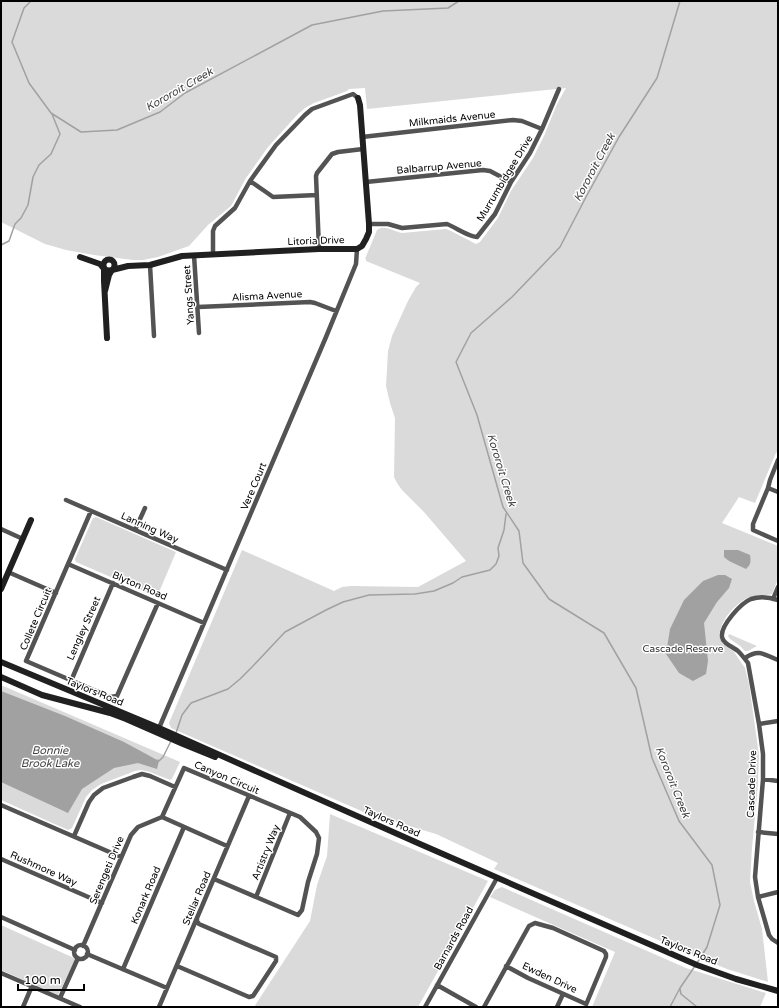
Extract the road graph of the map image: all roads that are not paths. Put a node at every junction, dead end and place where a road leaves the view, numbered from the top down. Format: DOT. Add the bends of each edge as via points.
graph roads {
  1 [pos="559,89"];
  2 [pos="356,96"];
  3 [pos="542,129"];
  4 [pos="362,136"];
  5 [pos="363,149"];
  6 [pos="250,181"];
  7 [pos="366,182"];
  8 [pos="511,182"];
  9 [pos="317,196"];
  10 [pos="369,224"];
  11 [pos="319,249"];
  12 [pos="357,249"];
  13 [pos="213,254"];
  14 [pos="194,255"];
  15 [pos="106,260"];
  16 [pos="113,261"];
  17 [pos="139,265"];
  18 [pos="150,265"];
  19 [pos="104,269"];
  20 [pos="112,270"];
  21 [pos="105,291"];
  22 [pos="198,307"];
  23 [pos="336,311"];
  24 [pos="199,333"];
  25 [pos="154,336"];
  26 [pos="107,338"];
  27 [pos="778,460"];
  28 [pos="768,488"];
  29 [pos="778,492"];
  30 [pos="66,500"];
  31 [pos="145,508"];
  32 [pos="91,511"];
  33 [pos="31,520"];
  34 [pos="1,529"];
  35 [pos="135,530"];
  36 [pos="23,538"];
  37 [pos="778,541"];
  38 [pos="68,564"];
  39 [pos="227,570"];
  40 [pos="8,572"];
  41 [pos="113,583"];
  42 [pos="778,587"];
  43 [pos="1,588"];
  44 [pos="56,593"];
  45 [pos="776,599"];
  46 [pos="158,603"];
  47 [pos="204,623"];
  48 [pos="745,658"];
  49 [pos="778,660"];
  50 [pos="1,662"];
  51 [pos="1,677"];
  52 [pos="70,681"];
  53 [pos="778,721"];
  54 [pos="759,724"];
  55 [pos="159,728"];
  56 [pos="228,759"];
  57 [pos="762,780"];
  58 [pos="778,781"];
  59 [pos="175,787"];
  60 [pos="249,796"];
  61 [pos="1,805"];
  62 [pos="290,813"];
  63 [pos="162,817"];
  64 [pos="184,827"];
  65 [pos="758,832"];
  66 [pos="778,834"];
  67 [pos="74,836"];
  68 [pos="228,846"];
  69 [pos="122,857"];
  70 [pos="1,858"];
  71 [pos="214,878"];
  72 [pos="497,878"];
  73 [pos="778,892"];
  74 [pos="256,897"];
  75 [pos="758,897"];
  76 [pos="102,903"];
  77 [pos="1,917"];
  78 [pos="197,917"];
  79 [pos="778,943"];
  80 [pos="83,946"];
  81 [pos="75,950"];
  82 [pos="87,954"];
  83 [pos="78,958"];
  84 [pos="176,966"];
  85 [pos="506,966"];
  86 [pos="123,969"];
  87 [pos="1,973"];
  88 [pos="437,985"];
  89 [pos="32,986"];
  90 [pos="167,988"];
  91 [pos="778,991"];
  92 [pos="563,994"];
  93 [pos="60,998"];
  94 [pos="586,1006"];
  95 [pos="22,1007"];
  96 [pos="80,1007"];
  97 [pos="159,1007"];
  98 [pos="425,1007"];
  99 [pos="476,1007"];
  100 [pos="484,1007"];
  101 [pos="557,1007"];
  1 -- 3 [label="street, Murrumbidgee Drive"];
  2 -- 4 [label="street, Litoria Drive"];
  2 -- 6 [label="street" via="312,109 276,145"];
  3 -- 4 [label="street, Milkmaids Avenue" via="513,120"];
  3 -- 8 [label="street, Murrumbidgee Drive"];
  4 -- 5 [label="street, Litoria Drive"];
  5 -- 7 [label="street, Litoria Drive"];
  5 -- 9 [label="street" via="332,154 317,173"];
  6 -- 9 [label="street" via="273,197"];
  6 -- 13 [label="street" via="235,208 215,226"];
  7 -- 8 [label="street, Balbarrup Avenue" via="483,170"];
  7 -- 10 [label="street, Litoria Drive"];
  8 -- 10 [label="street, Murrumbidgee Drive" via="495,214 478,237 447,224 398,228 388,224"];
  9 -- 11 [label="street"];
  10 -- 12 [label="street, Litoria Drive" via="366,239"];
  11 -- 12 [label="street, Litoria Drive"];
  11 -- 13 [label="street, Litoria Drive"];
  12 -- 23 [label="street, Vere Court" via="356,264"];
  13 -- 14 [label="street, Litoria Drive"];
  14 -- 18 [label="street, Litoria Drive"];
  14 -- 22 [label="street, Yangs Street"];
  15 -- 16 [label="street, Litoria Drive"];
  15 -- 19 [label="street" via="103,263"];
  15 -- 19 [label="street, Litoria Drive" via="80,258 100,264"];
  16 -- 17 [label="street, Litoria Drive"];
  16 -- 20 [label="street" via="115,266"];
  17 -- 18 [label="street, Litoria Drive"];
  17 -- 20 [label="street, Litoria Drive"];
  18 -- 25 [label="street"];
  19 -- 20 [label="street, Litoria Drive"];
  19 -- 21 [label="street"];
  20 -- 21 [label="street"];
  21 -- 26 [label="street"];
  22 -- 23 [label="street, Alisma Avenue" via="310,302"];
  22 -- 24 [label="street, Yangs Street"];
  23 -- 39 [label="street, Vere Court"];
  27 -- 28 [label="street"];
  28 -- 29 [label="street"];
  28 -- 37 [label="street" via="753,524 754,530"];
  30 -- 32 [label="street, Lanning Way"];
  31 -- 35 [label="street"];
  32 -- 35 [label="street, Lanning Way"];
  32 -- 38 [label="street, Collete Circuit"];
  33 -- 36 [label="street"];
  34 -- 36 [label="street"];
  35 -- 39 [label="street, Lanning Way"];
  36 -- 40 [label="street"];
  38 -- 41 [label="street, Blyton Road"];
  38 -- 44 [label="street, Collete Circuit"];
  39 -- 47 [label="street, Vere Court"];
  40 -- 43 [label="street"];
  40 -- 44 [label="street"];
  41 -- 46 [label="street, Blyton Road"];
  41 -- 52 [label="street, Lengley Street"];
  42 -- 45 [label="street"];
  44 -- 52 [label="street, Collete Circuit" via="26,661"];
  45 -- 48 [label="street" via="765,597 749,600 725,626 722,634 724,642"];
  46 -- 47 [label="street, Blyton Road"];
  46 -- 52 [label="street, Collete Circuit" via="117,696 110,697"];
  47 -- 55 [label="street, Vere Court"];
  48 -- 49 [label="street" via="761,653"];
  48 -- 54 [label="street, Cascade Drive"];
  50 -- 55 [label="street, Taylors Road"];
  51 -- 56 [label="street" via="42,695 110,713 211,756 222,760"];
  53 -- 54 [label="street"];
  54 -- 57 [label="street, Cascade Drive" via="763,754"];
  55 -- 56 [label="street, Taylors Road"];
  56 -- 72 [label="street, Taylors Road"];
  57 -- 58 [label="street"];
  57 -- 65 [label="street, Cascade Drive"];
  59 -- 60 [label="street, Canyon Circuit" via="184,768"];
  59 -- 63 [label="street, Canyon Circuit"];
  59 -- 67 [label="street" via="142,774 103,788 89,802"];
  60 -- 62 [label="street, Canyon Circuit"];
  60 -- 68 [label="street, Stellar Road"];
  61 -- 67 [label="street"];
  62 -- 74 [label="street, Artistry Way"];
  62 -- 74 [label="street, Canyon Circuit" via="300,817 319,838 318,854 302,910 298,915"];
  63 -- 64 [label="street"];
  63 -- 69 [label="street, Serengeti Drive" via="138,827 131,835"];
  64 -- 68 [label="street"];
  64 -- 86 [label="street, Konark Road"];
  65 -- 66 [label="street"];
  65 -- 75 [label="street, Cascade Drive" via="755,878"];
  67 -- 69 [label="street"];
  68 -- 71 [label="street, Stellar Road"];
  69 -- 76 [label="street, Serengeti Drive"];
  70 -- 76 [label="street, Rushmore Way"];
  71 -- 74 [label="street"];
  71 -- 78 [label="street, Stellar Road"];
  72 -- 88 [label="street, Barnards Road"];
  72 -- 91 [label="street, Taylors Road" via="720,974"];
  73 -- 75 [label="street"];
  75 -- 79 [label="street, Cascade Drive" via="769,935"];
  76 -- 80 [label="street, Serengeti Drive"];
  77 -- 81 [label="street"];
  78 -- 84 [label="street, Stellar Road"];
  78 -- 84 [label="street" via="199,924 276,957 276,961 252,996"];
  80 -- 81 [label="street" via="78,946"];
  80 -- 82 [label="street"];
  81 -- 83 [label="street" via="74,954"];
  82 -- 83 [label="street" via="83,958"];
  82 -- 86 [label="street"];
  83 -- 93 [label="street"];
  84 -- 90 [label="street, Stellar Road"];
  85 -- 92 [label="street, Ewden Drive"];
  85 -- 94 [label="street" via="530,924 535,923 553,928 604,951 606,957"];
  85 -- 100 [label="street"];
  86 -- 90 [label="street"];
  87 -- 89 [label="street"];
  88 -- 98 [label="street, Barnards Road"];
  88 -- 99 [label="street"];
  89 -- 93 [label="street"];
  89 -- 95 [label="street"];
  90 -- 97 [label="street, Stellar Road"];
  92 -- 94 [label="street, Ewden Drive"];
  92 -- 101 [label="street"];
  93 -- 96 [label="street"];
}
